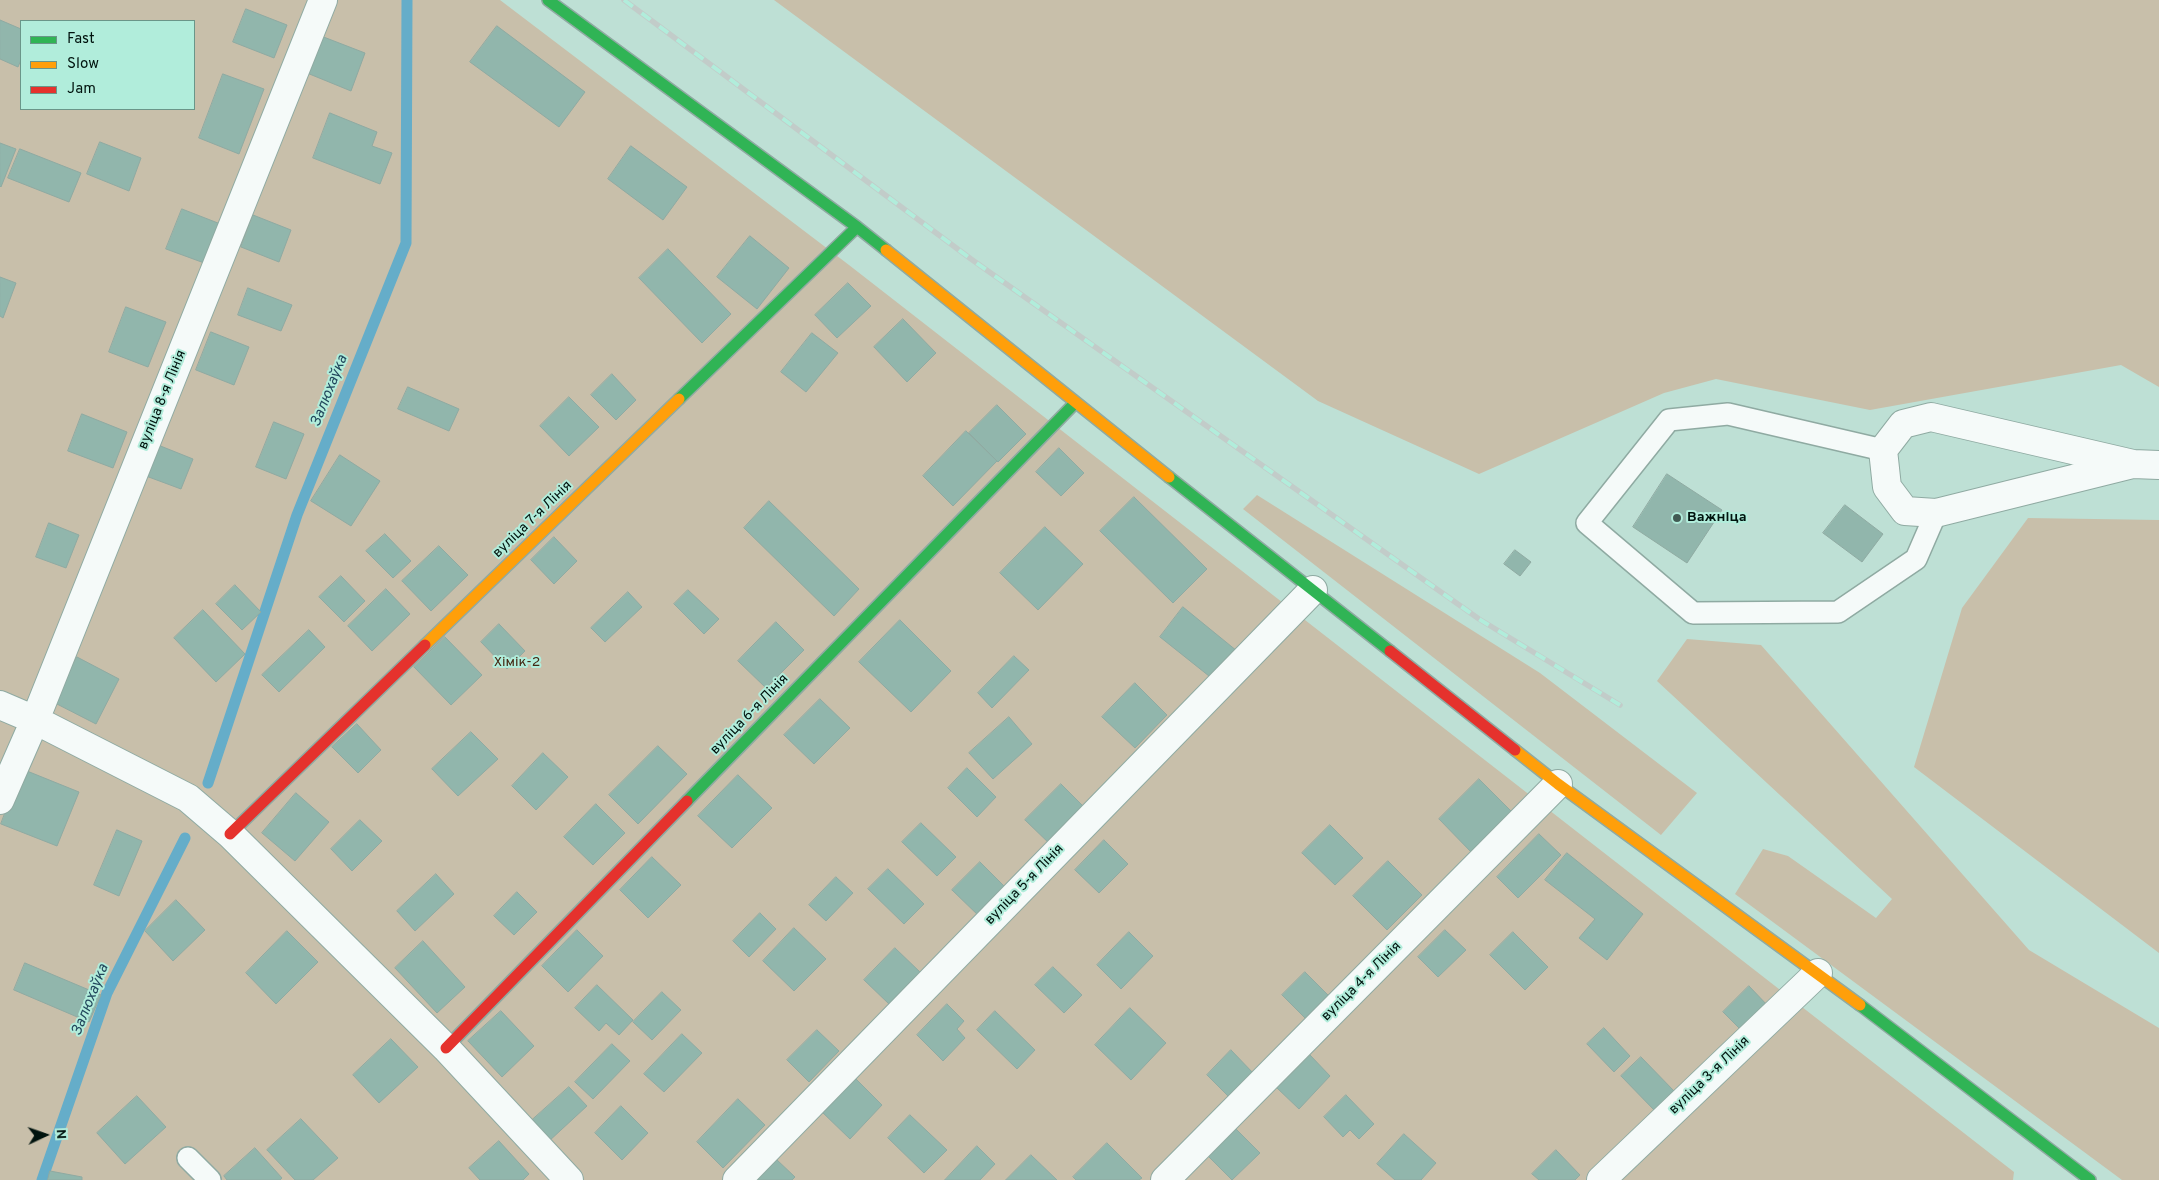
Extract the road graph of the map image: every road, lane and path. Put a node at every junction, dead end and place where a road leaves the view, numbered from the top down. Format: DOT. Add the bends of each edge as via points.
graph roads {
  1 [pos="323,0"];
  2 [pos="548,0"];
  3 [pos="857,227"];
  4 [pos="1075,402"];
  5 [pos="1883,450"];
  6 [pos="2146,465"];
  7 [pos="1936,513"];
  8 [pos="1313,590"];
  9 [pos="0,705"];
  10 [pos="35,720"];
  11 [pos="1558,784"];
  12 [pos="0,800"];
  13 [pos="230,834"];
  14 [pos="1818,973"];
  15 [pos="446,1048"];
  16 [pos="188,1158"];
  17 [pos="210,1180"];
  18 [pos="569,1180"];
  19 [pos="737,1180"];
  20 [pos="1165,1180"];
  21 [pos="1601,1180"];
  22 [pos="2090,1180"];
  1 -- 10 [label="street, вуліца 8-я Лінія"];
  2 -- 3 [label="street"];
  3 -- 4 [label="street"];
  3 -- 13 [label="street, вуліца 7-я Лінія"];
  4 -- 8 [label="street"];
  4 -- 15 [label="street, вуліца 6-я Лінія"];
  5 -- 6 [label="street" via="1903,424 1931,417"];
  5 -- 7 [label="street" via="1887,487 1905,511"];
  5 -- 7 [label="lane" via="1728,414 1669,420 1587,524 1693,613 1838,612 1916,559"];
  6 -- 7 [label="street"];
  8 -- 11 [label="street"];
  8 -- 19 [label="street, вуліца 5-я Лінія"];
  9 -- 10 [label="street"];
  10 -- 12 [label="street, вуліца 8-я Лінія"];
  10 -- 13 [label="street" via="188,798"];
  11 -- 14 [label="street"];
  11 -- 20 [label="street, вуліца 4-я Лінія"];
  13 -- 15 [label="street"];
  14 -- 21 [label="street, вуліца 3-я Лінія"];
  14 -- 22 [label="street"];
  15 -- 18 [label="street"];
  16 -- 17 [label="lane"];
}
